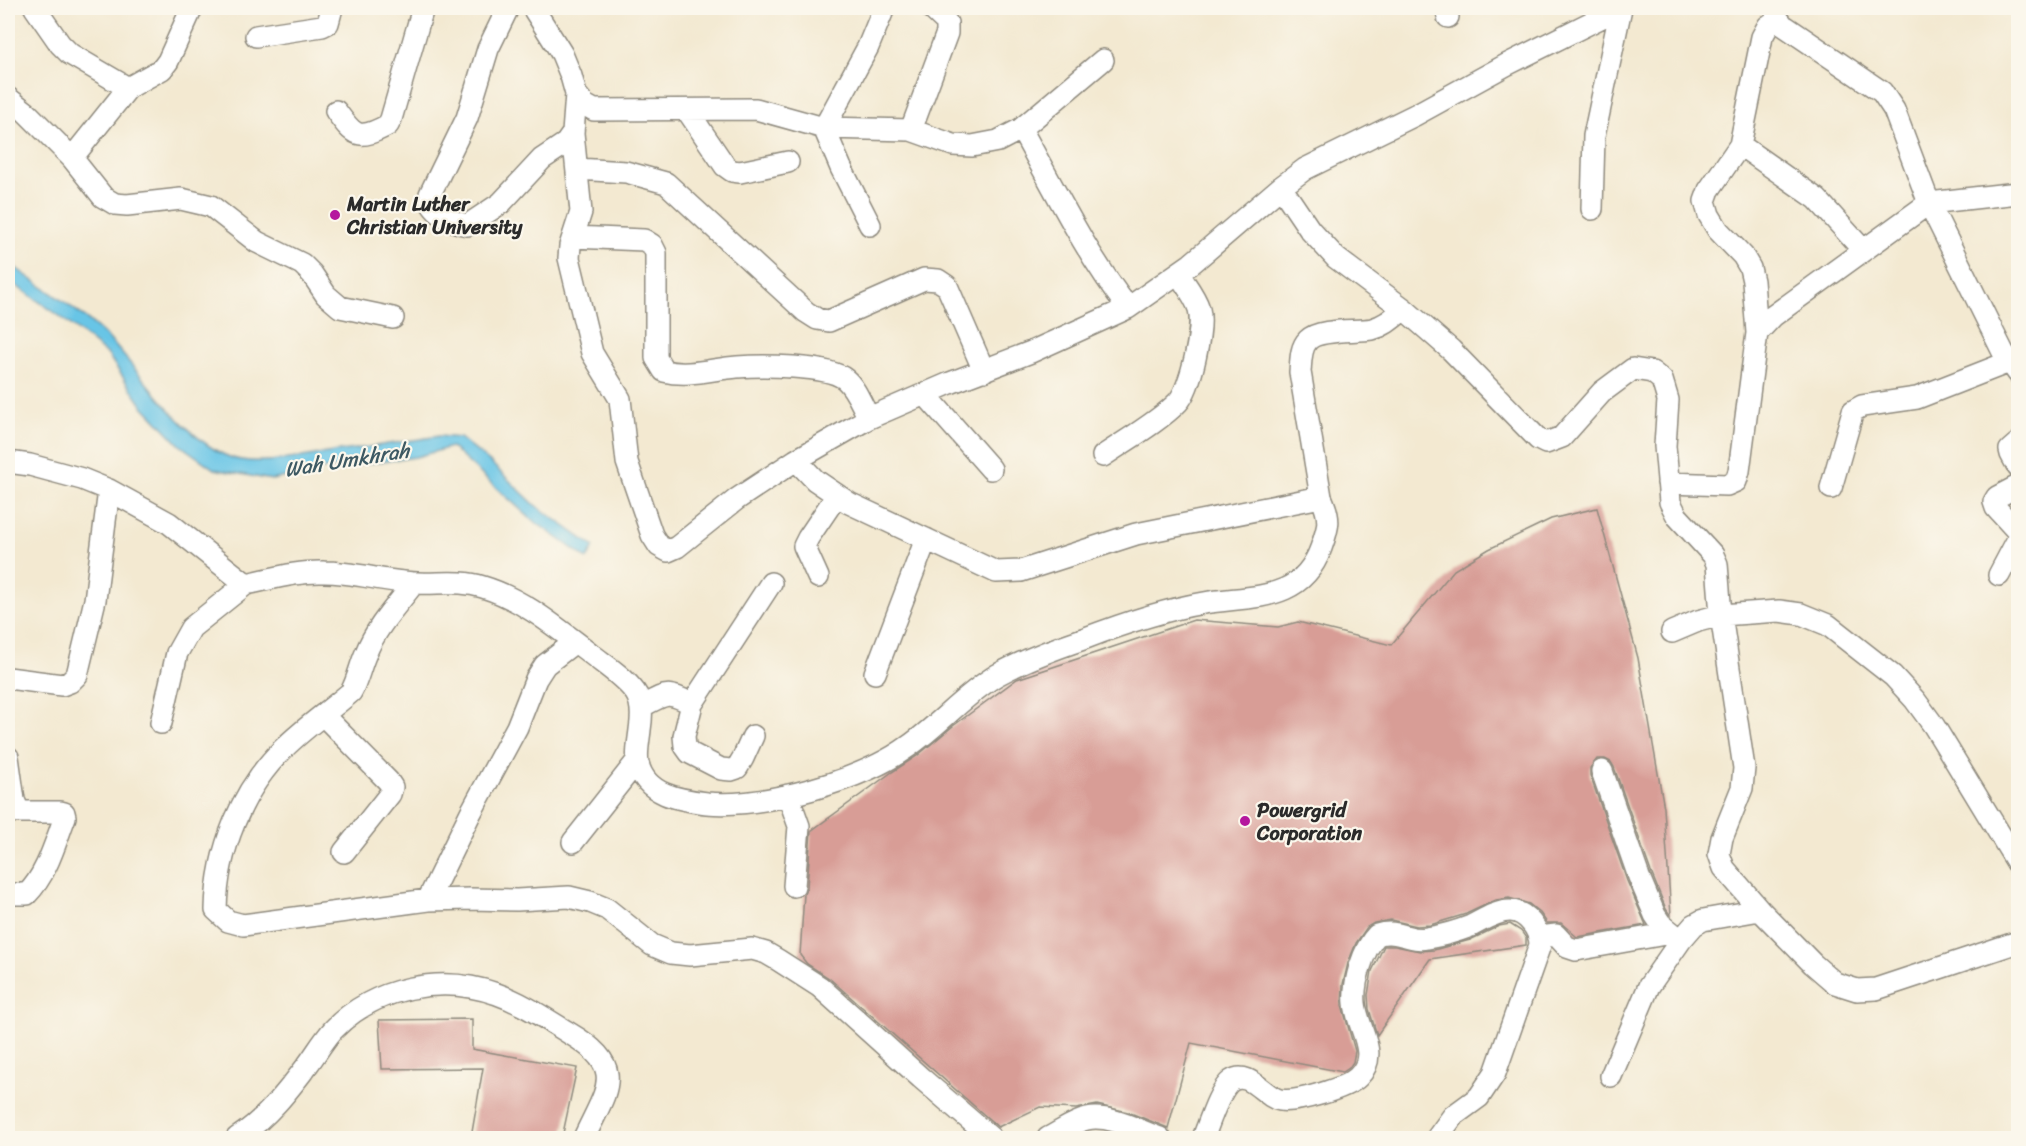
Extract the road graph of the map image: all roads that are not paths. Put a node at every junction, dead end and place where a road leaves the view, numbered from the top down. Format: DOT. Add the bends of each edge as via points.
graph roads {
  1 [pos="35,8"];
  2 [pos="192,8"];
  3 [pos="332,8"];
  4 [pos="423,8"];
  5 [pos="508,8"];
  6 [pos="533,8"];
  7 [pos="884,8"];
  8 [pos="931,8"];
  9 [pos="1621,8"];
  10 [pos="1776,13"];
  11 [pos="256,36"];
  12 [pos="1103,60"];
  13 [pos="128,88"];
  14 [pos="576,94"];
  15 [pos="8,98"];
  16 [pos="687,110"];
  17 [pos="336,111"];
  18 [pos="824,128"];
  19 [pos="1021,129"];
  20 [pos="911,130"];
  21 [pos="573,133"];
  22 [pos="1740,145"];
  23 [pos="72,158"];
  24 [pos="788,162"];
  25 [pos="577,169"];
  26 [pos="1281,186"];
  27 [pos="2019,193"];
  28 [pos="1929,203"];
  29 [pos="1592,209"];
  30 [pos="870,225"];
  31 [pos="573,237"];
  32 [pos="1863,250"];
  33 [pos="1178,273"];
  34 [pos="1128,308"];
  35 [pos="1404,309"];
  36 [pos="393,318"];
  37 [pos="1757,333"];
  38 [pos="2014,367"];
  39 [pos="984,371"];
  40 [pos="925,394"];
  41 [pos="869,418"];
  42 [pos="2019,443"];
  43 [pos="1103,456"];
  44 [pos="796,460"];
  45 [pos="8,462"];
  46 [pos="2019,467"];
  47 [pos="992,469"];
  48 [pos="1668,483"];
  49 [pos="2019,486"];
  50 [pos="1831,488"];
  51 [pos="109,490"];
  52 [pos="837,495"];
  53 [pos="1321,498"];
  54 [pos="2019,532"];
  55 [pos="926,539"];
  56 [pos="2019,539"];
  57 [pos="1999,575"];
  58 [pos="818,577"];
  59 [pos="414,583"];
  60 [pos="771,583"];
  61 [pos="246,584"];
  62 [pos="1722,615"];
  63 [pos="1672,632"];
  64 [pos="575,642"];
  65 [pos="875,674"];
  66 [pos="8,678"];
  67 [pos="692,704"];
  68 [pos="641,707"];
  69 [pos="324,716"];
  70 [pos="161,723"];
  71 [pos="753,736"];
  72 [pos="8,757"];
  73 [pos="637,761"];
  74 [pos="1602,771"];
  75 [pos="788,795"];
  76 [pos="573,842"];
  77 [pos="344,852"];
  78 [pos="2019,864"];
  79 [pos="794,886"];
  80 [pos="8,894"];
  81 [pos="428,900"];
  82 [pos="1760,910"];
  83 [pos="1676,936"];
  84 [pos="1540,937"];
  85 [pos="2019,942"];
  86 [pos="1611,1076"];
  87 [pos="237,1138"];
  88 [pos="584,1138"];
  89 [pos="991,1138"];
  90 [pos="1048,1138"];
  91 [pos="1160,1138"];
  92 [pos="1203,1138"];
  93 [pos="1437,1138"];
  1 -- 13 [label="street" via="70,54"];
  2 -- 13 [label="street" via="162,69"];
  3 -- 11 [label="street" via="328,23 322,27"];
  4 -- 17 [label="street" via="388,125 356,134"];
  5 -- 21 [label="street" via="488,49 467,118 430,194 433,208 468,225 501,203"];
  6 -- 14 [label="street" via="562,54"];
  7 -- 18 [label="street" via="868,47"];
  8 -- 20 [label="street" via="947,23 947,33"];
  9 -- 26 [label="street" via="1305,169"];
  9 -- 29 [label="street" via="1594,135"];
  10 -- 22 [label="street" via="1762,37"];
  10 -- 28 [label="street" via="1789,30 1882,92 1894,110"];
  12 -- 19 [label="street"];
  13 -- 23 [label="street"];
  14 -- 16 [label="street" via="594,110"];
  14 -- 21 [label="street"];
  15 -- 23 [label="street"];
  16 -- 18 [label="street" via="756,109"];
  16 -- 24 [label="street" via="732,171"];
  18 -- 20 [label="street"];
  18 -- 30 [label="street"];
  19 -- 20 [label="street" via="999,141 972,146 953,145"];
  19 -- 34 [label="street" via="1082,240"];
  21 -- 25 [label="street"];
  22 -- 32 [label="street" via="1817,199"];
  22 -- 37 [label="street" via="1705,201 1718,230 1750,268"];
  23 -- 36 [label="street" via="103,197 115,204 181,199 211,206 257,242 302,264 340,307"];
  25 -- 31 [label="street" via="581,212"];
  25 -- 39 [label="street" via="626,172 666,183 817,320 829,321 924,279 938,279 947,286"];
  26 -- 33 [label="street"];
  26 -- 35 [label="street" via="1310,230 1336,258"];
  27 -- 28 [label="street"];
  28 -- 32 [label="street"];
  28 -- 38 [label="street"];
  31 -- 41 [label="street" via="644,240 652,244 656,253 656,358 664,371 678,375 738,366 817,368 846,379"];
  31 -- 44 [label="street" via="569,258 586,334 600,369 620,399 627,462 659,546 668,551 677,548 737,498"];
  32 -- 37 [label="street" via="1773,316"];
  33 -- 34 [label="street"];
  33 -- 43 [label="street" via="1198,307 1200,320 1191,378 1178,402"];
  34 -- 39 [label="street"];
  35 -- 48 [label="street" via="1546,443 1562,437 1622,375 1633,369 1652,372 1662,380 1668,400"];
  35 -- 53 [label="street" via="1388,323 1373,329 1320,334 1308,340 1302,353 1300,372"];
  37 -- 48 [label="street" via="1736,481 1727,485"];
  38 -- 50 [label="street" via="1917,398 1862,406 1853,411"];
  39 -- 40 [label="street"];
  40 -- 41 [label="street"];
  40 -- 47 [label="street"];
  41 -- 44 [label="street"];
  42 -- 46 [label="street" via="2010,450"];
  44 -- 52 [label="street"];
  45 -- 51 [label="street" via="82,479"];
  48 -- 62 [label="street" via="1670,502 1677,516 1717,564"];
  49 -- 54 [label="street" via="1994,502"];
  51 -- 61 [label="street" via="169,523"];
  51 -- 66 [label="street" via="95,600 77,675 62,685"];
  52 -- 55 [label="street"];
  52 -- 58 [label="street" via="804,546"];
  53 -- 55 [label="street" via="1136,534 1021,571 996,572"];
  53 -- 75 [label="street" via="1328,510 1327,532 1318,557 1291,588 1268,596 1183,606 1039,654 961,700 882,764"];
  55 -- 65 [label="street"];
  56 -- 57 [label="street"];
  59 -- 61 [label="street" via="321,572"];
  59 -- 64 [label="street" via="482,586 540,616"];
  59 -- 69 [label="street" via="376,632 351,692"];
  60 -- 67 [label="street"];
  61 -- 70 [label="street" via="190,628 177,653"];
  62 -- 63 [label="street"];
  62 -- 78 [label="street" via="1779,611 1801,614 1828,625 1893,676 1934,726"];
  62 -- 82 [label="street" via="1744,768 1742,788 1719,854 1724,868"];
  64 -- 68 [label="street" via="622,678 637,695"];
  64 -- 81 [label="street" via="545,665 536,679 518,727"];
  67 -- 68 [label="street" via="665,694"];
  67 -- 71 [label="street" via="684,736 690,753 731,770 737,768"];
  68 -- 73 [label="street"];
  69 -- 77 [label="street" via="392,787"];
  69 -- 81 [label="street" via="282,750 249,791 228,838 216,889 216,910 228,921 243,926"];
  72 -- 80 [label="street" via="14,800 20,812 64,813 52,852 35,885 27,894"];
  73 -- 75 [label="street" via="642,776 652,787 683,800 733,803"];
  73 -- 76 [label="street"];
  74 -- 83 [label="street" via="1655,915"];
  75 -- 79 [label="street" via="799,826"];
  81 -- 89 [label="street" via="569,897 607,909 652,945 670,953 752,949 766,953 820,987"];
  82 -- 83 [label="street" via="1703,920"];
  82 -- 85 [label="street" via="1835,983 1857,990 1876,989"];
  83 -- 84 [label="street" via="1576,950 1556,935"];
  83 -- 86 [label="street" via="1649,986"];
  84 -- 92 [label="street" via="1520,912 1511,911 1427,938 1393,932 1377,935 1367,948 1357,975 1355,1003 1368,1048 1368,1060 1357,1078 1294,1100 1278,1100 1238,1078 1224,1090"];
  84 -- 93 [label="street" via="1495,1073 1479,1096 1453,1116"];
  87 -- 88 [label="street" via="280,1101 333,1031 354,1012 407,988 450,985 497,994 524,1006 592,1050 606,1071 607,1088"];
  90 -- 91 [label="street" via="1088,1119 1104,1119"];
}
